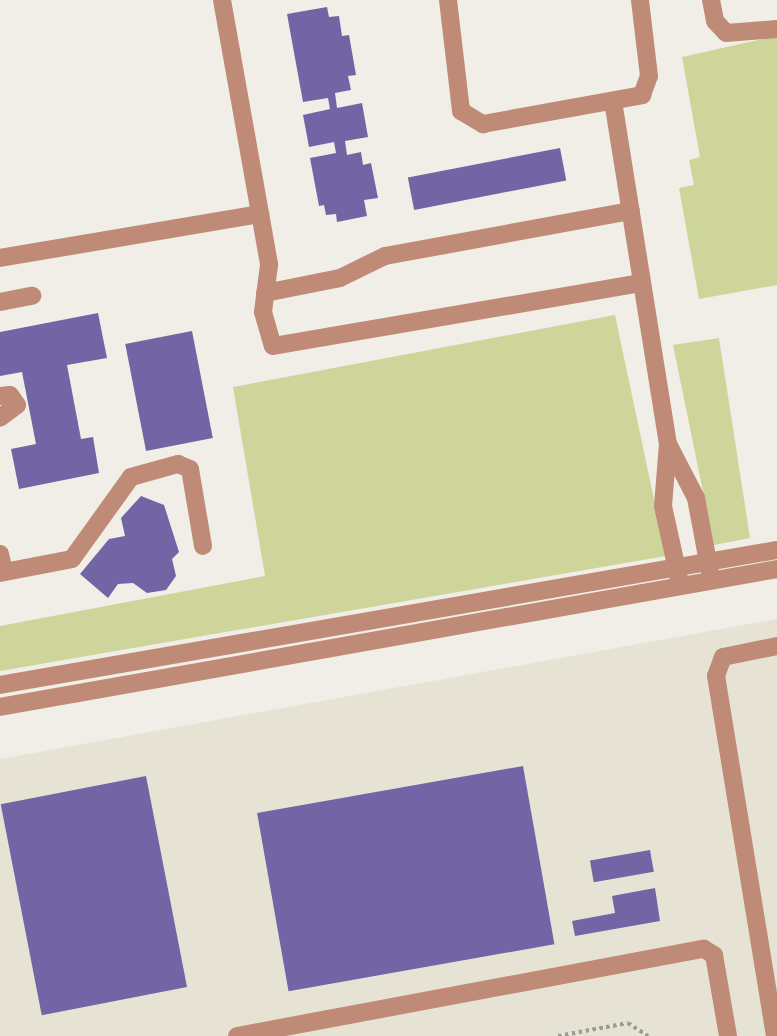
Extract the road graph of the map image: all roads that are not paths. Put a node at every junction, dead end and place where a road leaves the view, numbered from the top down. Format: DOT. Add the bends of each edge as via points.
graph roads {
  1 [pos="222,0"];
  2 [pos="449,0"];
  3 [pos="640,0"];
  4 [pos="711,0"];
  5 [pos="777,29"];
  6 [pos="614,101"];
  7 [pos="631,211"];
  8 [pos="260,214"];
  9 [pos="0,258"];
  10 [pos="642,283"];
  11 [pos="265,293"];
  12 [pos="32,296"];
  13 [pos="0,302"];
  14 [pos="0,396"];
  15 [pos="0,418"];
  16 [pos="668,444"];
  17 [pos="203,546"];
  18 [pos="777,550"];
  19 [pos="0,554"];
  20 [pos="777,569"];
  21 [pos="710,571"];
  22 [pos="2,572"];
  23 [pos="679,577"];
  24 [pos="777,646"];
  25 [pos="0,685"];
  26 [pos="0,707"];
  27 [pos="237,1036"];
  28 [pos="729,1036"];
  29 [pos="775,1036"];
  1 -- 8 [label="street"];
  2 -- 6 [label="street" via="458,102 466,118 483,124"];
  3 -- 6 [label="street" via="649,83 642,95"];
  4 -- 5 [label="street" via="715,21 726,33"];
  6 -- 7 [label="street"];
  7 -- 10 [label="street"];
  7 -- 11 [label="street" via="385,256 340,278"];
  8 -- 9 [label="street"];
  8 -- 11 [label="street" via="270,271"];
  10 -- 11 [label="street" via="282,347 267,339"];
  10 -- 16 [label="street"];
  12 -- 13 [label="street"];
  14 -- 15 [label="street" via="10,395 17,405"];
  16 -- 21 [label="street" via="693,491"];
  16 -- 23 [label="street" via="663,506"];
  17 -- 22 [label="street" via="190,469 178,464 131,477 72,559"];
  18 -- 21 [label="street"];
  19 -- 22 [label="street"];
  20 -- 21 [label="street"];
  21 -- 23 [label="street"];
  23 -- 25 [label="street"];
  23 -- 26 [label="street"];
  24 -- 29 [label="street" via="723,657 716,676"];
  27 -- 28 [label="street" via="704,949 714,955"];
}
